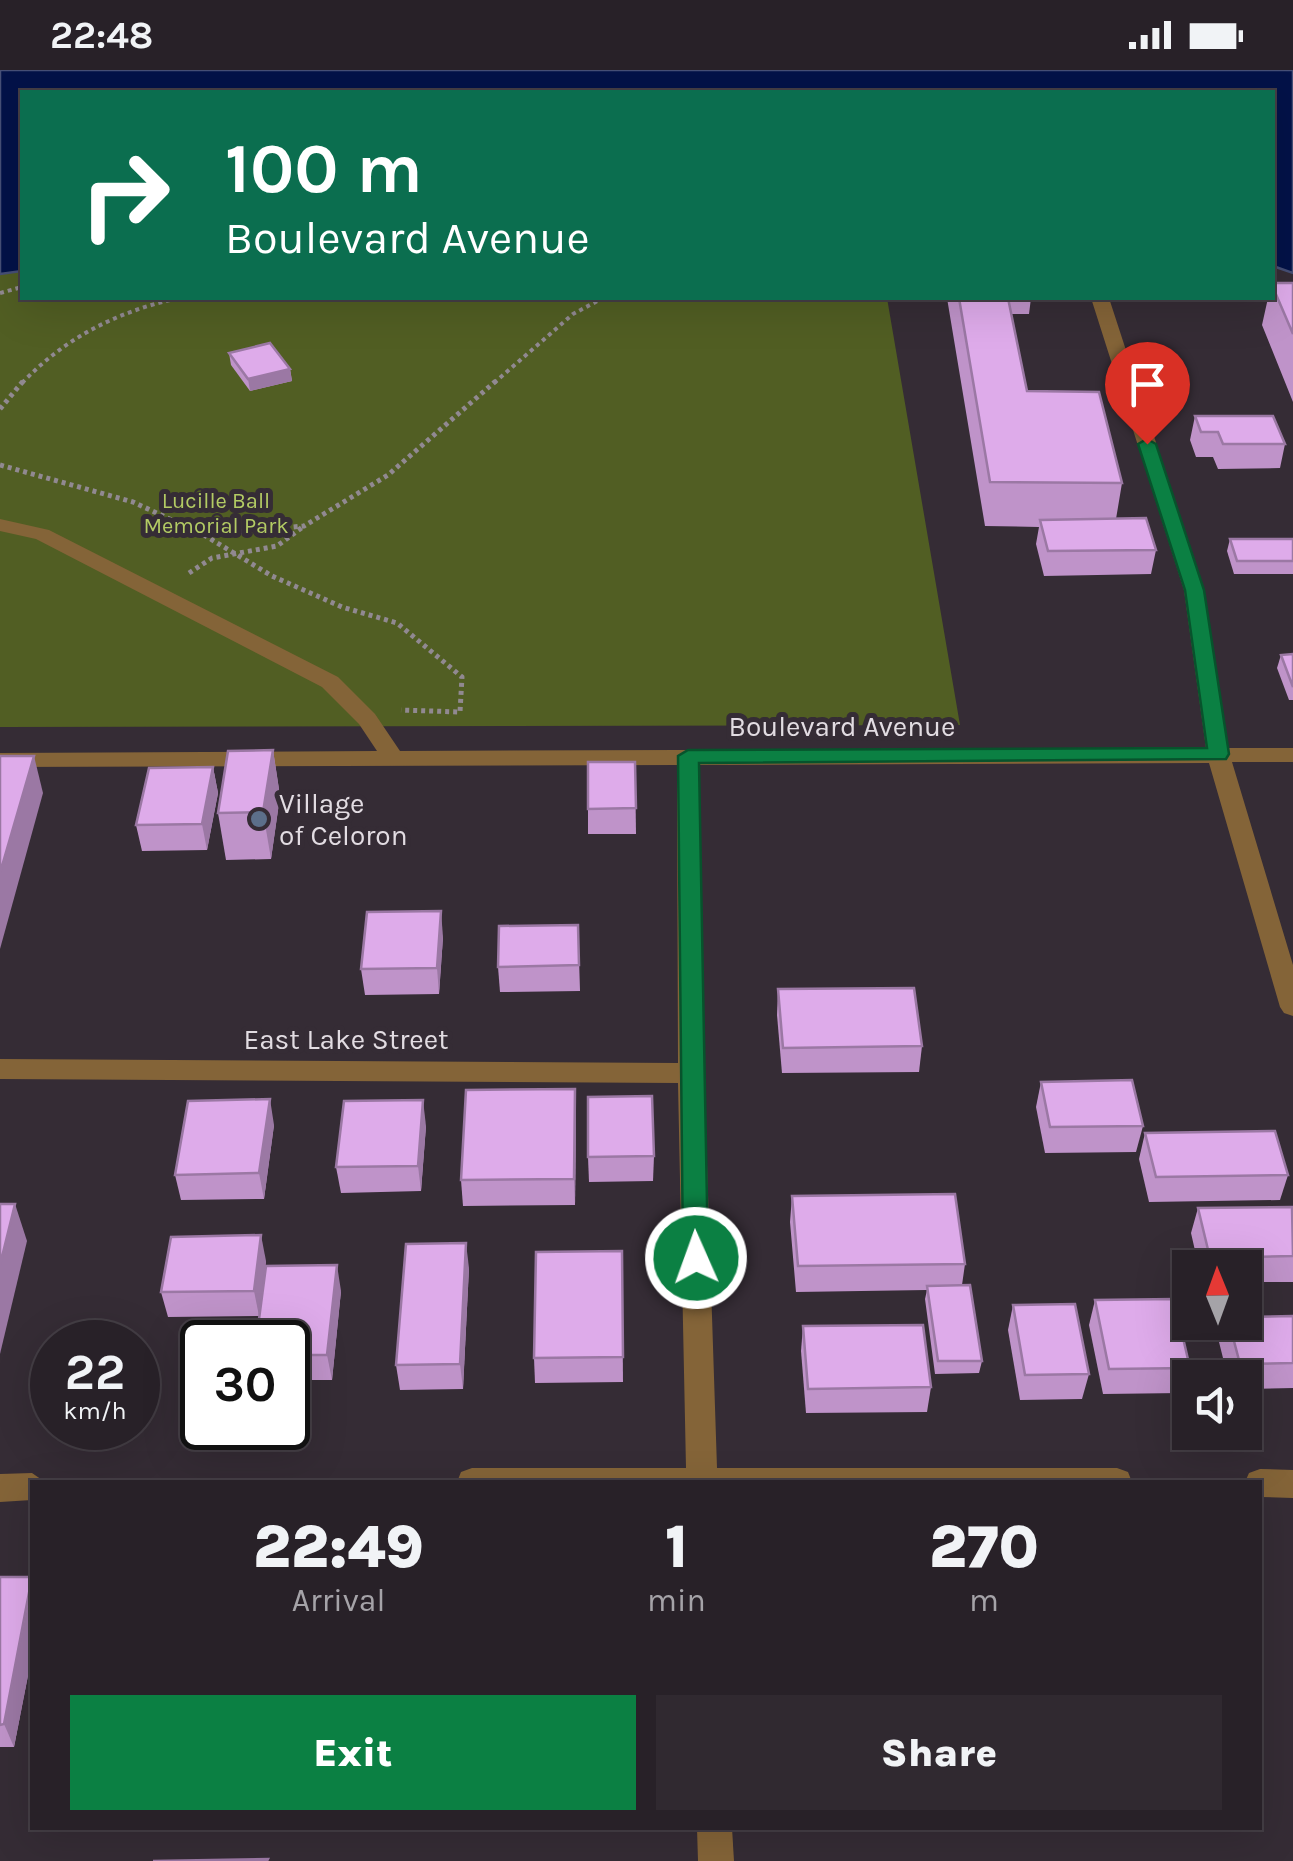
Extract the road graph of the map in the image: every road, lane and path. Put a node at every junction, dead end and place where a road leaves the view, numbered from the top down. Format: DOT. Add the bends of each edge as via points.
graph roads {
  1 [pos="142,300"];
  2 [pos="167,300"];
  3 [pos="599,300"];
  4 [pos="1101,300"];
  5 [pos="145,304"];
  6 [pos="0,410"];
  7 [pos="0,465"];
  8 [pos="0,525"];
  9 [pos="304,526"];
  10 [pos="204,535"];
  11 [pos="240,556"];
  12 [pos="158,592"];
  13 [pos="358,709"];
  14 [pos="1218,754"];
  15 [pos="1293,755"];
  16 [pos="688,756"];
  17 [pos="392,757"];
  18 [pos="0,760"];
  19 [pos="1293,1007"];
  20 [pos="0,1069"];
  21 [pos="691,1073"];
  22 [pos="702,1480"];
  23 [pos="1262,1483"];
  24 [pos="1293,1484"];
  25 [pos="30,1487"];
  26 [pos="0,1488"];
  27 [pos="714,1830"];
  28 [pos="716,1861"];
  1 -- 5 [label="path"];
  2 -- 5 [label="path"];
  3 -- 9 [label="path" via="573,314 388,475"];
  4 -- 14 [label="street" via="1194,590"];
  5 -- 6 [label="path" via="43,357"];
  7 -- 10 [label="path" via="133,502"];
  8 -- 12 [label="street" via="42,534"];
  9 -- 10 [label="path"];
  9 -- 11 [label="path" via="278,546"];
  10 -- 11 [label="path"];
  11 -- 12 [label="path" via="212,558"];
  11 -- 13 [label="path" via="342,607 397,623 462,677 460,712"];
  12 -- 13 [label="street" via="330,682"];
  13 -- 17 [label="street"];
  14 -- 15 [label="street, Boulevard Avenue"];
  14 -- 16 [label="street, Boulevard Avenue"];
  14 -- 19 [label="street"];
  16 -- 17 [label="street, Boulevard Avenue"];
  16 -- 21 [label="street"];
  17 -- 18 [label="street, Boulevard Avenue"];
  20 -- 21 [label="street, East Lake Street"];
  21 -- 22 [label="street"];
  23 -- 24 [label="street"];
  25 -- 26 [label="street"];
  27 -- 28 [label="street"];
}
